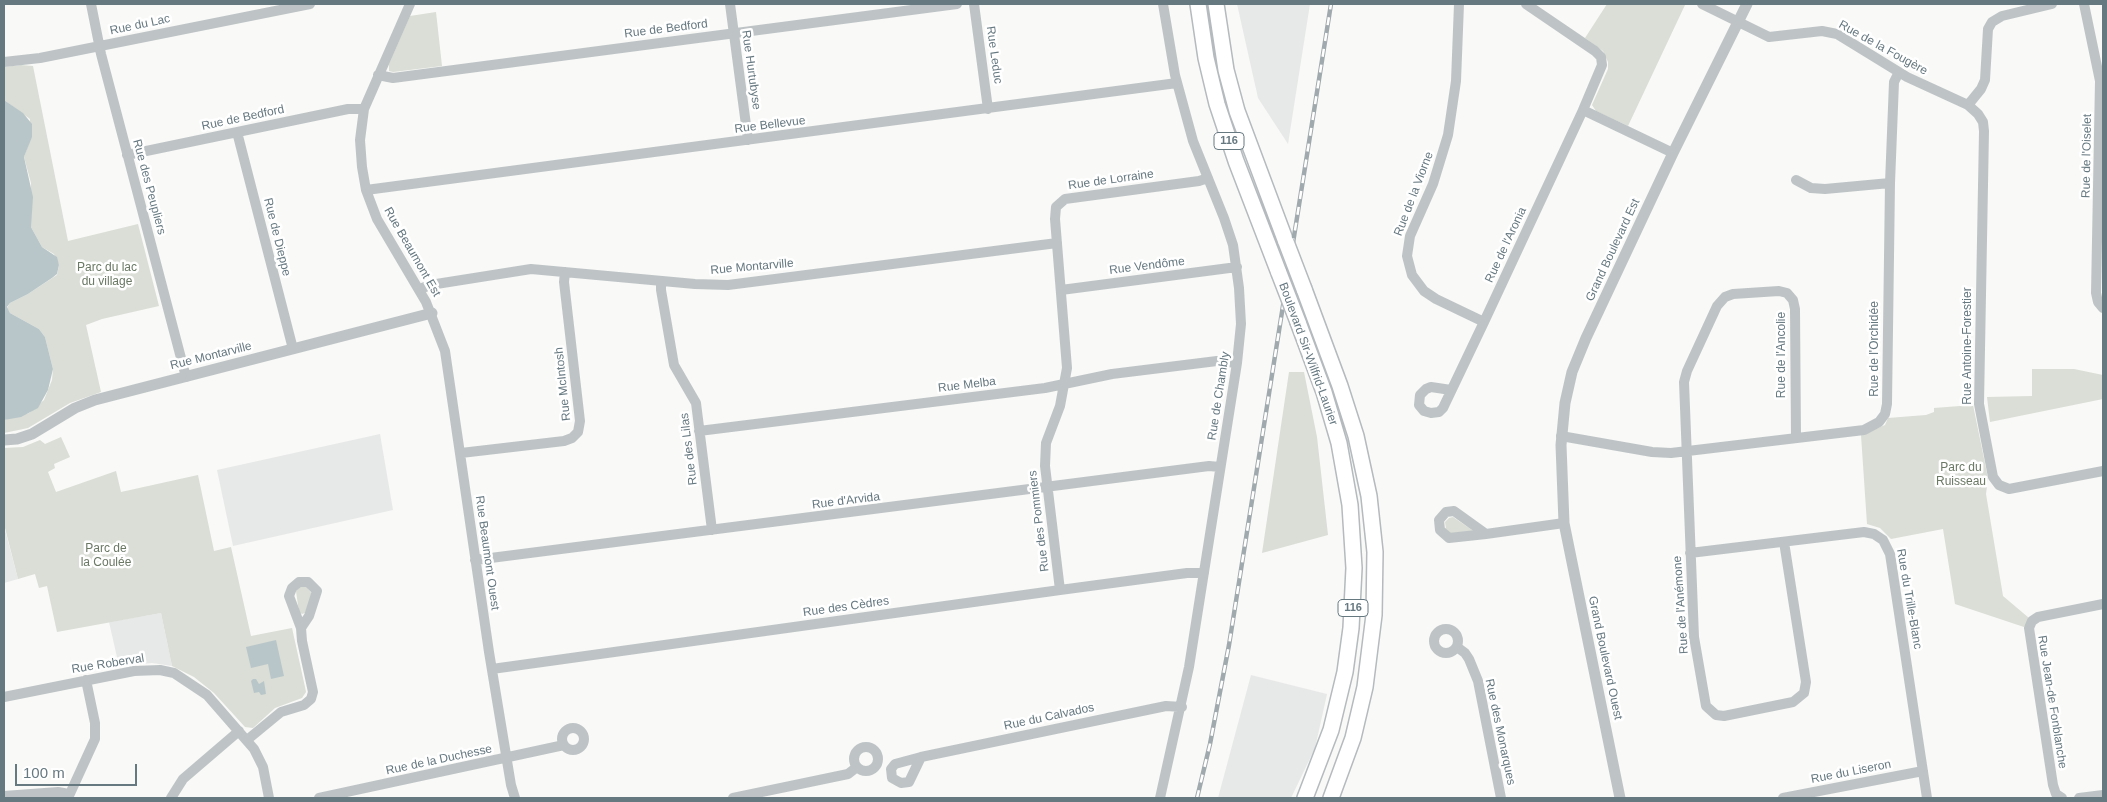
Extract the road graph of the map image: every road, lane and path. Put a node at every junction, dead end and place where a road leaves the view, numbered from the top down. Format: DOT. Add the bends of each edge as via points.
graph roads {
  1 [pos="91,4"];
  2 [pos="310,4"];
  3 [pos="410,4"];
  4 [pos="730,4"];
  5 [pos="957,4"];
  6 [pos="974,4"];
  7 [pos="1163,4"];
  8 [pos="1198,4"];
  9 [pos="1216,4"];
  10 [pos="1459,4"];
  11 [pos="1526,4"];
  12 [pos="1702,4"];
  13 [pos="1747,4"];
  14 [pos="2052,4"];
  15 [pos="2084,4"];
  16 [pos="1739,22"];
  17 [pos="734,33"];
  18 [pos="99,47"];
  19 [pos="4,62"];
  20 [pos="1899,72"];
  21 [pos="378,75"];
  22 [pos="1177,83"];
  23 [pos="1968,105"];
  24 [pos="364,109"];
  25 [pos="988,109"];
  26 [pos="1582,110"];
  27 [pos="1984,127"];
  28 [pos="237,132"];
  29 [pos="748,140"];
  30 [pos="1673,153"];
  31 [pos="127,155"];
  32 [pos="1208,178"];
  33 [pos="1796,180"];
  34 [pos="1890,183"];
  35 [pos="366,190"];
  36 [pos="1057,243"];
  37 [pos="1237,267"];
  38 [pos="565,272"];
  39 [pos="661,281"];
  40 [pos="420,289"];
  41 [pos="1061,290"];
  42 [pos="2103,308"];
  43 [pos="432,313"];
  44 [pos="1484,322"];
  45 [pos="293,349"];
  46 [pos="1237,363"];
  47 [pos="186,376"];
  48 [pos="1064,384"];
  49 [pos="1451,390"];
  50 [pos="699,431"];
  51 [pos="1561,436"];
  52 [pos="1796,438"];
  53 [pos="4,440"];
  54 [pos="1687,451"];
  55 [pos="461,453"];
  56 [pos="1220,467"];
  57 [pos="2103,471"];
  58 [pos="1046,488"];
  59 [pos="1564,523"];
  60 [pos="712,530"];
  61 [pos="1486,534"];
  62 [pos="1784,542"];
  63 [pos="1690,553"];
  64 [pos="475,560"];
  65 [pos="1204,573"];
  66 [pos="1060,590"];
  67 [pos="2103,604"];
  68 [pos="301,628"];
  69 [pos="1457,647"];
  70 [pos="492,669"];
  71 [pos="86,680"];
  72 [pos="4,696"];
  73 [pos="1182,707"];
  74 [pos="239,731"];
  75 [pos="247,740"];
  76 [pos="564,745"];
  77 [pos="921,757"];
  78 [pos="506,758"];
  79 [pos="857,767"];
  80 [pos="1923,771"];
  81 [pos="2103,795"];
  82 [pos="4,796"];
  83 [pos="68,796"];
  84 [pos="170,798"];
  85 [pos="270,798"];
  86 [pos="320,798"];
  87 [pos="515,798"];
  88 [pos="733,798"];
  89 [pos="1160,798"];
  90 [pos="1305,798"];
  91 [pos="1331,798"];
  92 [pos="1497,798"];
  93 [pos="1620,798"];
  94 [pos="1784,798"];
  95 [pos="1928,798"];
  96 [pos="2062,798"];
  97 [pos="2079,798"];
  1 -- 18 [label="street, Rue des Peupliers"];
  2 -- 18 [label="street, Rue du Lac"];
  3 -- 21 [label="street, Rue Beaumont Est"];
  4 -- 17 [label="street, Rue Hurtubyse"];
  5 -- 17 [label="street, Rue de Bedford"];
  6 -- 25 [label="street, Rue Leduc"];
  7 -- 22 [label="street, Rue de Chambly"];
  8 -- 90 [label="main road, Boulevard Sir-Wilfrid-Laurier / 116, bridge" via="1204,50 1217,104 1324,392 1339,444 1350,506 1354,568 1351,628 1342,686 1327,741"];
  9 -- 91 [label="main road, Boulevard Sir-Wilfrid-Laurier / 116, bridge" via="1231,92 1342,392 1369,496 1375,552 1374,622 1365,687 1353,738"];
  10 -- 44 [label="street, Rue de la Viorne" via="1451,119 1439,166 1410,236 1407,256 1412,275 1424,291"];
  11 -- 26 [label="street, Rue de l'Aronia" via="1600,57 1601,71"];
  12 -- 16 [label="street, Rue de la Fougère"];
  13 -- 16 [label="street, Grand Boulevard Est"];
  14 -- 23 [label="street" via="2002,16 1992,22 1988,32 1985,80"];
  15 -- 42 [label="street, Rue de l'Oiselet" via="2100,81 2096,293"];
  16 -- 20 [label="street, Rue de la Fougère" via="1772,37 1822,31 1833,33"];
  16 -- 30 [label="street, Grand Boulevard Est"];
  17 -- 21 [label="street, Rue de Bedford" via="393,78"];
  17 -- 29 [label="street, Rue Hurtubyse"];
  18 -- 19 [label="street, Rue du Lac" via="33,60"];
  18 -- 31 [label="street, Rue des Peupliers"];
  20 -- 23 [label="street, Rue de la Fougère"];
  20 -- 34 [label="street, Rue de l'Orchidée" via="1894,82"];
  21 -- 24 [label="street, Rue Beaumont Est"];
  22 -- 25 [label="street, Rue Bellevue"];
  22 -- 32 [label="street, Rue de Chambly" via="1193,141"];
  23 -- 27 [label="street, Rue de la Fougère" via="1978,114"];
  24 -- 28 [label="street, Rue de Bedford" via="354,108"];
  24 -- 35 [label="street, Rue Beaumont Est" via="360,149"];
  25 -- 29 [label="street, Rue Bellevue"];
  26 -- 30 [label="street"];
  26 -- 44 [label="street, Rue de l'Aronia"];
  27 -- 57 [label="street, Rue Antoine-Forestier" via="1979,404 1993,477 1999,485 2009,488"];
  28 -- 31 [label="street, Rue de Bedford"];
  28 -- 45 [label="street, Rue de Dieppe"];
  29 -- 35 [label="street, Rue Bellevue"];
  30 -- 51 [label="street, Grand Boulevard Est" via="1576,360 1566,393"];
  31 -- 47 [label="street, Rue des Peupliers"];
  32 -- 36 [label="street, Rue de Lorraine" via="1063,200 1055,212"];
  32 -- 37 [label="street, Rue de Chambly" via="1227,226"];
  33 -- 34 [label="street" via="1811,188 1825,189"];
  34 -- 52 [label="street, Rue de l'Orchidée" via="1885,414 1867,429"];
  35 -- 40 [label="street, Rue Beaumont Est" via="382,228"];
  36 -- 39 [label="street, Rue Montarville" via="728,285"];
  36 -- 41 [label="street, Rue des Pommiers"];
  37 -- 41 [label="street, Rue Vendôme"];
  37 -- 46 [label="street, Rue de Chambly" via="1241,324"];
  38 -- 39 [label="street, Rue Montarville"];
  38 -- 40 [label="street, Rue Montarville" via="518,270"];
  38 -- 55 [label="street, Rue McIntosh" via="580,421 578,432 564,441"];
  39 -- 50 [label="street, Rue des Lilas" via="674,365 695,400"];
  40 -- 43 [label="street, Rue Beaumont Est"];
  41 -- 48 [label="street, Rue des Pommiers" via="1067,368"];
  43 -- 45 [label="street, Rue Montarville"];
  43 -- 55 [label="street, Rue Beaumont Ouest" via="445,351"];
  44 -- 49 [label="street, Rue de l'Aronia"];
  45 -- 47 [label="street, Rue Montarville"];
  46 -- 48 [label="street, Rue Melba" via="1207,362 1112,374"];
  46 -- 56 [label="street, Rue de Chambly"];
  47 -- 53 [label="street, Rue Montarville" via="87,402 32,434"];
  48 -- 50 [label="street, Rue Melba"];
  48 -- 58 [label="street, Rue des Pommiers" via="1045,448"];
  50 -- 60 [label="street, Rue des Lilas"];
  51 -- 54 [label="street, Rue de l'Orchidée" via="1652,452"];
  51 -- 59 [label="street, Grand Boulevard Est"];
  52 -- 54 [label="street, Rue de l'Orchidée"];
  52 -- 54 [label="street, Rue de l'Ancolie" via="1793,300 1779,291 1733,294 1719,302 1686,374"];
  54 -- 63 [label="street, Rue de l'Anémone"];
  55 -- 64 [label="street, Rue Beaumont Ouest"];
  56 -- 58 [label="street, Rue d'Arvida"];
  56 -- 65 [label="street, Rue de Chambly"];
  58 -- 60 [label="street, Rue d'Arvida"];
  58 -- 66 [label="street, Rue des Pommiers"];
  59 -- 61 [label="street"];
  59 -- 93 [label="street, Grand Boulevard Ouest"];
  60 -- 64 [label="street, Rue d'Arvida"];
  62 -- 63 [label="street, Rue du Trille-Blanc"];
  62 -- 63 [label="street, Rue de l'Anémone" via="1805,690 1801,698 1793,702 1724,716 1711,712 1706,706 1694,630"];
  62 -- 80 [label="street, Rue du Trille-Blanc" via="1864,532 1877,536 1887,545"];
  64 -- 70 [label="street, Rue Beaumont Ouest"];
  65 -- 66 [label="street, Rue des Cèdres"];
  65 -- 73 [label="street, Rue de Chambly"];
  66 -- 70 [label="street, Rue des Cèdres"];
  67 -- 96 [label="street, Rue Jean-de Fonblanche" via="2038,617 2029,628 2053,785 2056,794"];
  68 -- 75 [label="street" via="313,692 311,699 306,704 281,712"];
  69 -- 92 [label="street, Rue des Monarques" via="1469,659 1478,681"];
  70 -- 78 [label="street, Rue Beaumont Ouest"];
  71 -- 72 [label="street, Rue Roberval"];
  71 -- 74 [label="street, Rue Roberval" via="134,671 174,673 207,695"];
  71 -- 83 [label="street" via="96,727 95,739"];
  73 -- 77 [label="street, Rue du Calvados" via="1166,706"];
  73 -- 89 [label="street, Rue de Chambly"];
  74 -- 75 [label="street, Rue Roberval"];
  74 -- 84 [label="street" via="183,779"];
  75 -- 85 [label="street, Rue Roberval" via="259,758"];
  76 -- 78 [label="street, Rue de la Duchesse"];
  78 -- 86 [label="street, Rue de la Duchesse"];
  78 -- 87 [label="street, Rue Beaumont Ouest"];
  79 -- 88 [label="street" via="848,774"];
  80 -- 94 [label="street, Rue du Liseron"];
  80 -- 95 [label="street, Rue du Trille-Blanc"];
  81 -- 97 [label="street"];
  82 -- 83 [label="street" via="58,792"];
}
